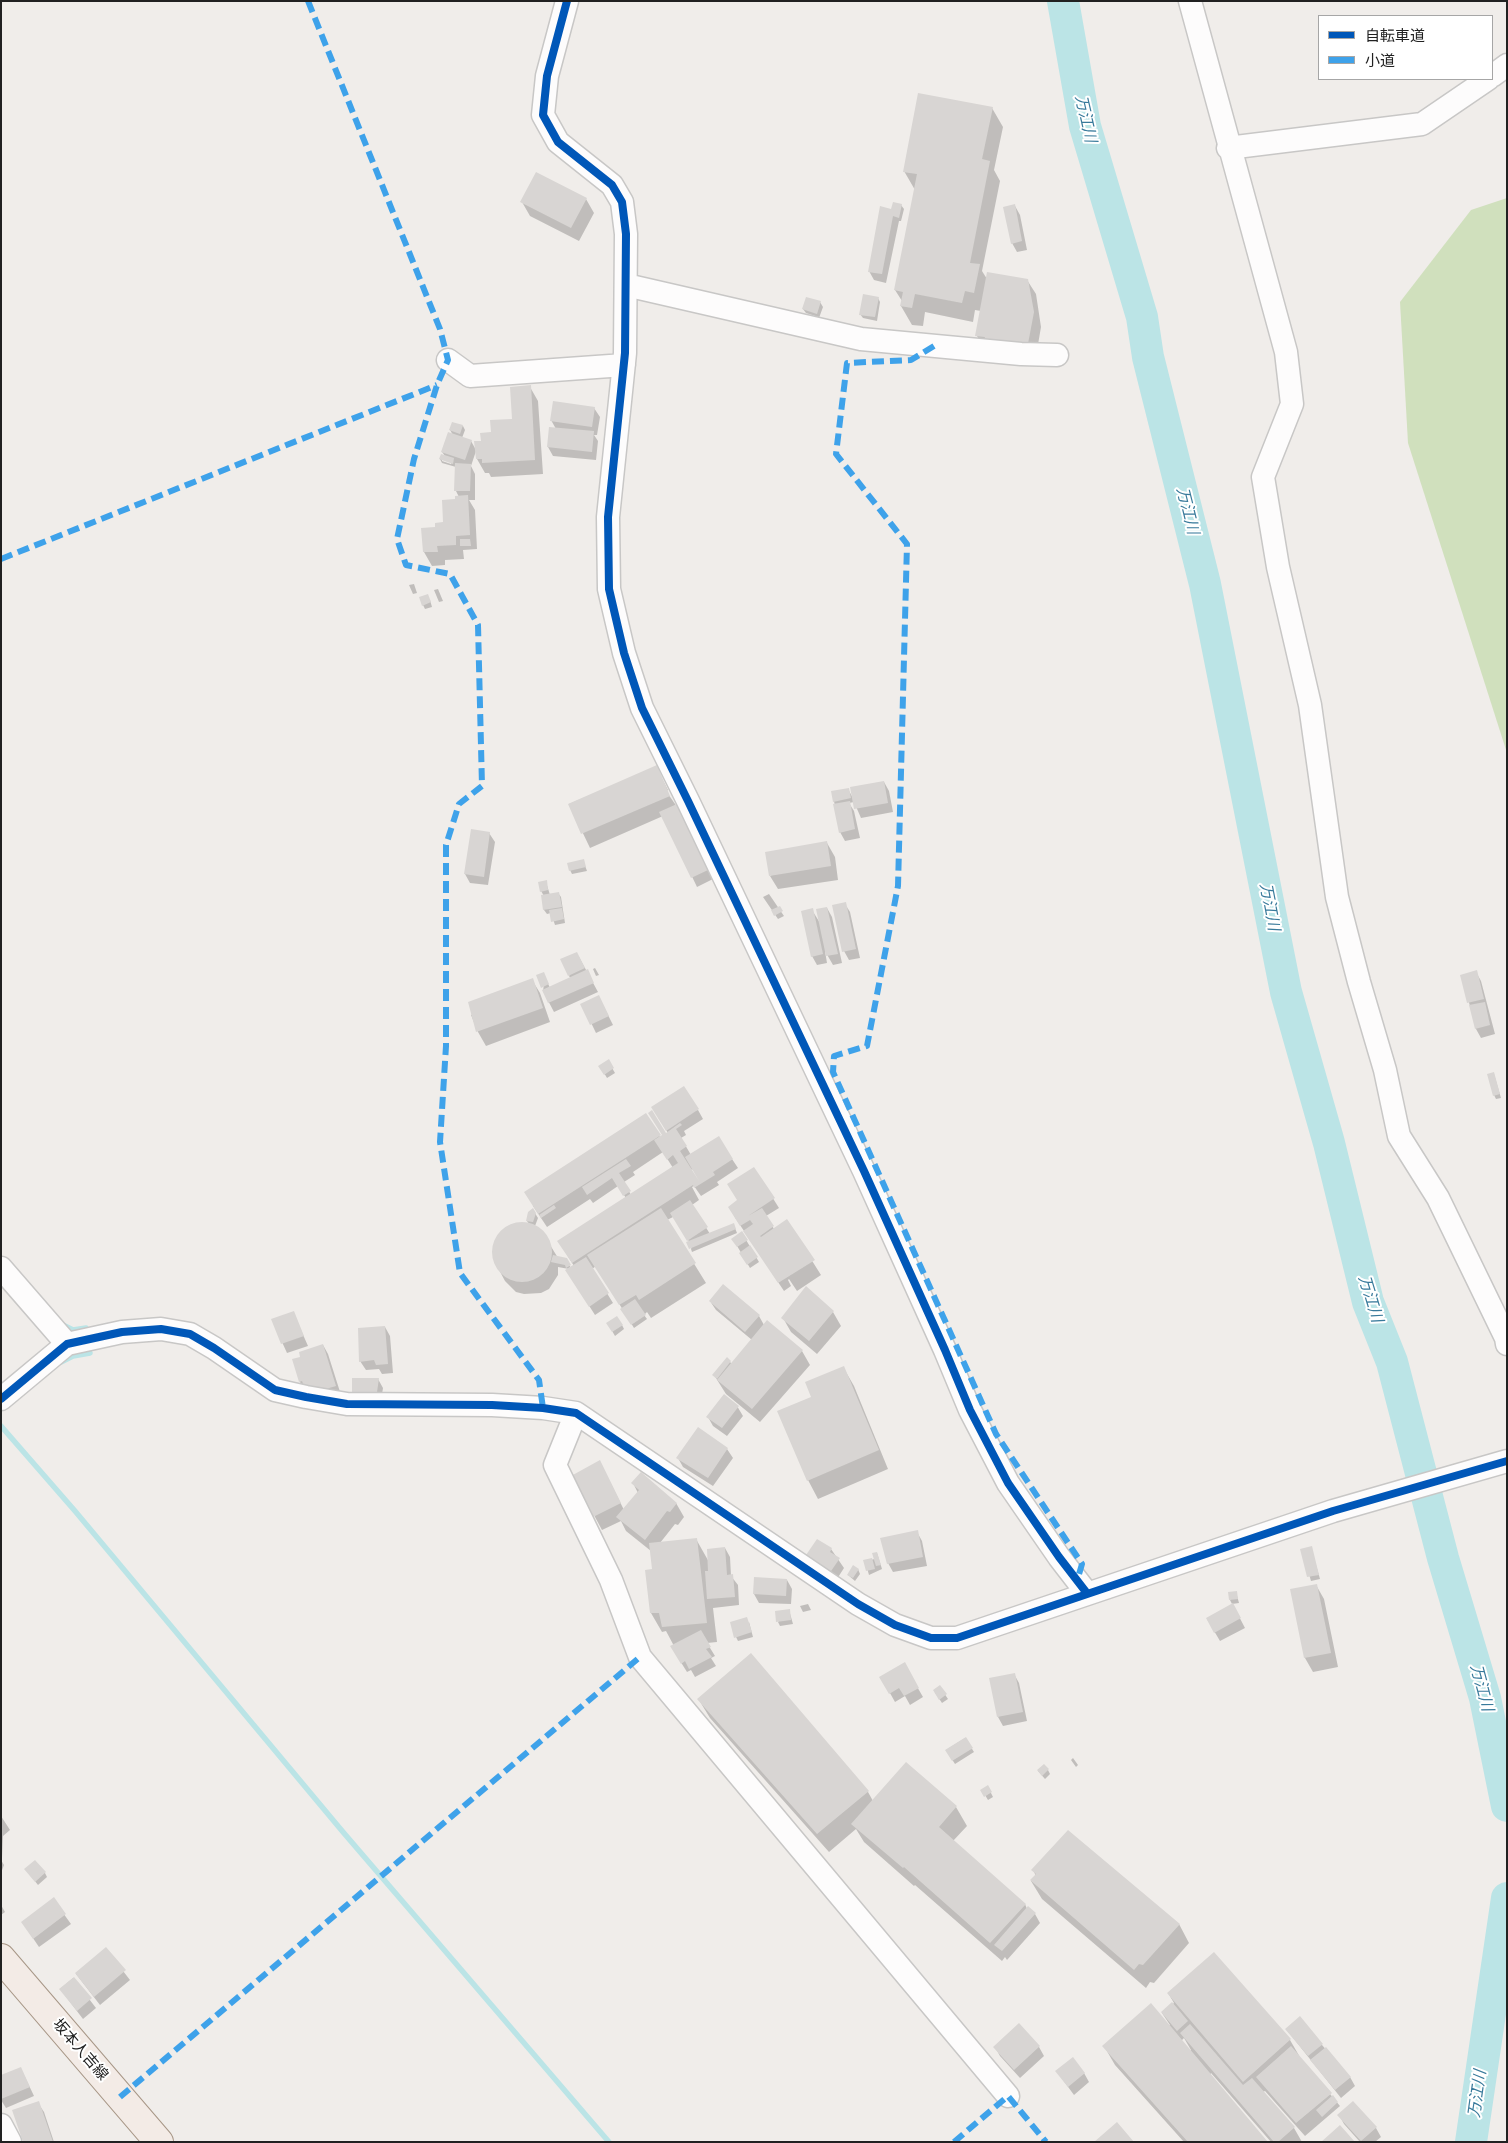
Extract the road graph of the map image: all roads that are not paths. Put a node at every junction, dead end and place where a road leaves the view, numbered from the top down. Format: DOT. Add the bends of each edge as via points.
graph roads {
  1 [pos="567,1"];
  2 [pos="1190,1"];
  3 [pos="1507,66"];
  4 [pos="1493,75"];
  5 [pos="1487,80"];
  6 [pos="1228,148"];
  7 [pos="626,285"];
  8 [pos="1057,355"];
  9 [pos="448,360"];
  10 [pos="624,366"];
  11 [pos="1,1268"];
  12 [pos="67,1344"];
  13 [pos="1507,1344"];
  14 [pos="1,1399"];
  15 [pos="576,1413"];
  16 [pos="1504,1462"];
  17 [pos="1086,1592"];
  18 [pos="1,1958"];
  19 [pos="1008,2096"];
  20 [pos="1,2125"];
  21 [pos="10,2142"];
  22 [pos="159,2142"];
  1 -- 7 [label="street" via="546,76 543,115 558,142 612,185 622,202"];
  2 -- 6 [label="street"];
  3 -- 4 [label="street"];
  5 -- 6 [label="street" via="1422,124"];
  6 -- 13 [label="street" via="1286,352 1292,404 1263,477 1278,567 1310,705 1338,897 1385,1070 1399,1136 1438,1198"];
  7 -- 8 [label="street" via="861,339"];
  7 -- 10 [label="street"];
  9 -- 10 [label="street" via="470,376"];
  10 -- 17 [label="street" via="608,517 609,589 624,653 642,708 864,1171 970,1410 1008,1483"];
  11 -- 12 [label="street"];
  12 -- 14 [label="street"];
  12 -- 15 [label="street" via="122,1332 161,1329 190,1334 275,1390 306,1397 347,1404 518,1406"];
  15 -- 17 [label="street" via="858,1604 895,1625 931,1638 956,1638"];
  15 -- 19 [label="street" via="556,1466 611,1580 640,1657"];
  16 -- 17 [label="street" via="1333,1510"];
  18 -- 22 [label="main road, 坂本人吉線"];
  20 -- 21 [label="street"];
}
